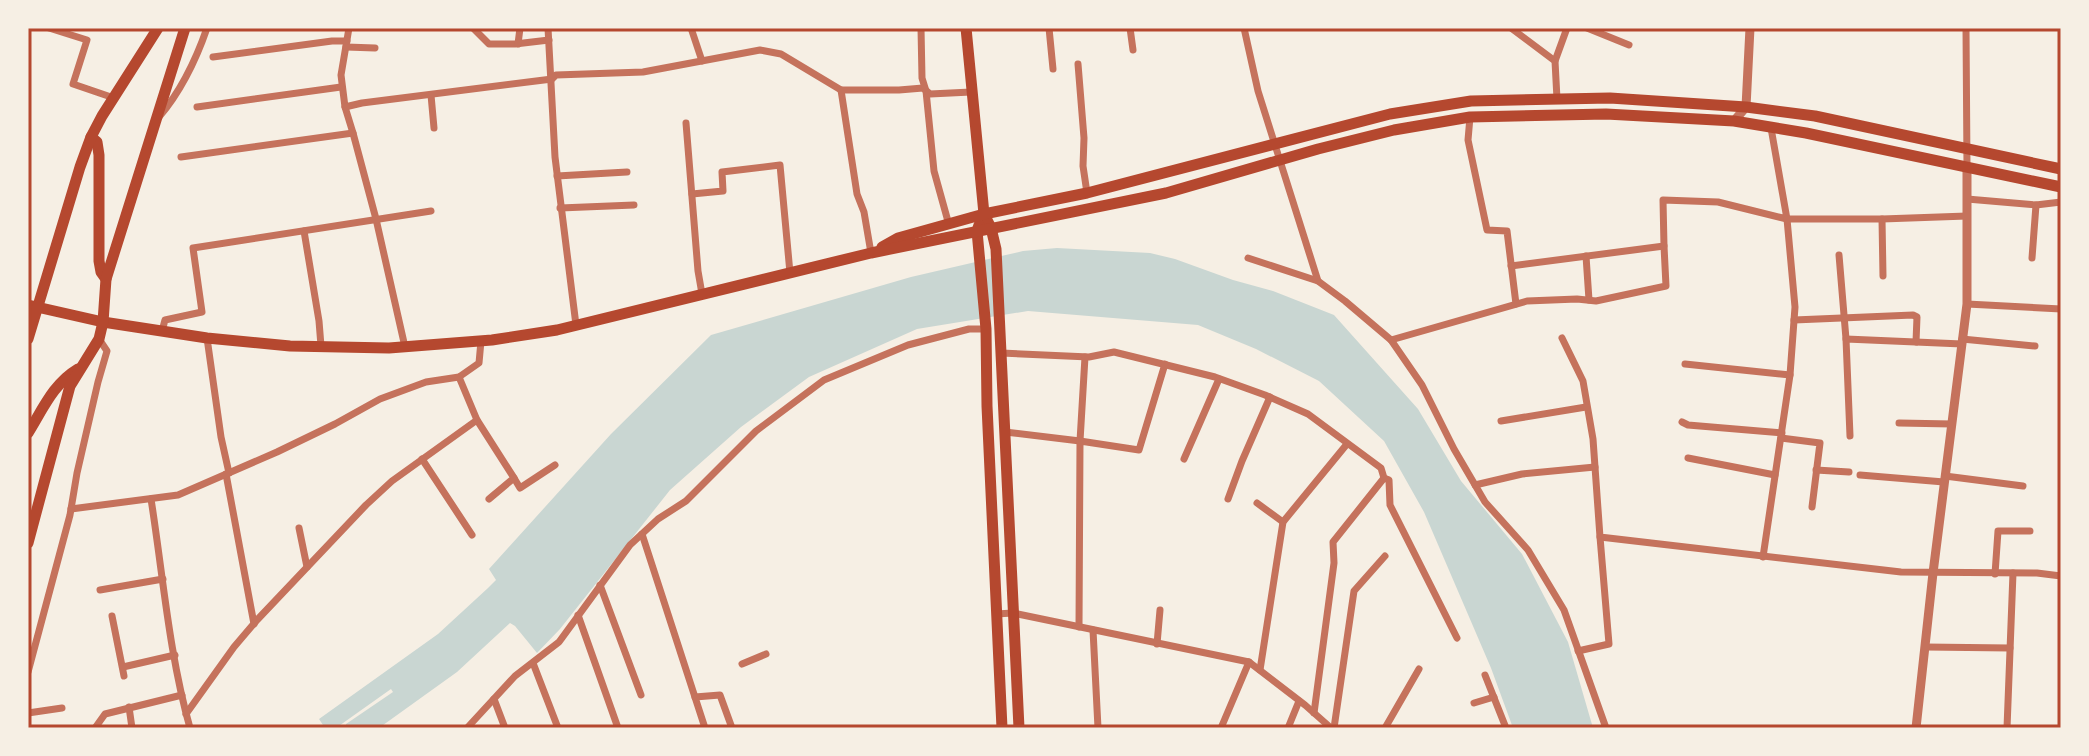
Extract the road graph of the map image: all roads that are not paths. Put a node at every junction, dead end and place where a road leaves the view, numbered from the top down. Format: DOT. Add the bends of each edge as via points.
graph roads {
  1 [pos="49,28"];
  2 [pos="158,28"];
  3 [pos="185,28"];
  4 [pos="207,28"];
  5 [pos="349,28"];
  6 [pos="473,28"];
  7 [pos="520,28"];
  8 [pos="548,28"];
  9 [pos="691,28"];
  10 [pos="921,28"];
  11 [pos="966,28"];
  12 [pos="1049,28"];
  13 [pos="1130,28"];
  14 [pos="1244,28"];
  15 [pos="1511,28"];
  16 [pos="1567,28"];
  17 [pos="1587,28"];
  18 [pos="1750,28"];
  19 [pos="1966,28"];
  20 [pos="549,40"];
  21 [pos="346,44"];
  22 [pos="518,44"];
  23 [pos="1629,45"];
  24 [pos="375,48"];
  25 [pos="1133,50"];
  26 [pos="213,57"];
  27 [pos="702,61"];
  28 [pos="1555,61"];
  29 [pos="1078,64"];
  30 [pos="1053,69"];
  31 [pos="552,79"];
  32 [pos="341,87"];
  33 [pos="841,90"];
  34 [pos="926,91"];
  35 [pos="971,92"];
  36 [pos="431,95"];
  37 [pos="114,98"];
  38 [pos="1557,99"];
  39 [pos="197,107"];
  40 [pos="345,107"];
  41 [pos="1746,107"];
  42 [pos="1470,117"];
  43 [pos="1734,121"];
  44 [pos="686,123"];
  45 [pos="154,124"];
  46 [pos="434,128"];
  47 [pos="1771,128"];
  48 [pos="353,133"];
  49 [pos="91,137"];
  50 [pos="1273,144"];
  51 [pos="1968,148"];
  52 [pos="181,157"];
  53 [pos="1279,161"];
  54 [pos="1967,167"];
  55 [pos="2061,169"];
  56 [pos="627,172"];
  57 [pos="557,176"];
  58 [pos="2061,187"];
  59 [pos="1087,193"];
  60 [pos="692,194"];
  61 [pos="1967,199"];
  62 [pos="2061,202"];
  63 [pos="634,205"];
  64 [pos="2036,205"];
  65 [pos="560,208"];
  66 [pos="431,211"];
  67 [pos="984,214"];
  68 [pos="1967,216"];
  69 [pos="376,219"];
  70 [pos="1787,219"];
  71 [pos="1882,219"];
  72 [pos="949,225"];
  73 [pos="991,228"];
  74 [pos="304,231"];
  75 [pos="977,231"];
  76 [pos="1664,246"];
  77 [pos="871,253"];
  78 [pos="1839,255"];
  79 [pos="1586,256"];
  80 [pos="1248,258"];
  81 [pos="2032,258"];
  82 [pos="1511,266"];
  83 [pos="790,273"];
  84 [pos="1883,276"];
  85 [pos="106,279"];
  86 [pos="1318,281"];
  87 [pos="702,294"];
  88 [pos="1589,300"];
  89 [pos="1516,304"];
  90 [pos="1967,304"];
  91 [pos="28,305"];
  92 [pos="2061,309"];
  93 [pos="1844,317"];
  94 [pos="1794,320"];
  95 [pos="103,322"];
  96 [pos="576,325"];
  97 [pos="986,325"];
  98 [pos="162,331"];
  99 [pos="207,338"];
  100 [pos="1562,338"];
  101 [pos="28,339"];
  102 [pos="99,339"];
  103 [pos="1846,339"];
  104 [pos="1391,340"];
  105 [pos="481,341"];
  106 [pos="1962,341"];
  107 [pos="1916,342"];
  108 [pos="321,346"];
  109 [pos="2035,346"];
  110 [pos="405,347"];
  111 [pos="1001,353"];
  112 [pos="1085,357"];
  113 [pos="1165,364"];
  114 [pos="1685,364"];
  115 [pos="80,367"];
  116 [pos="1790,375"];
  117 [pos="459,377"];
  118 [pos="1219,379"];
  119 [pos="1270,397"];
  120 [pos="1586,407"];
  121 [pos="477,420"];
  122 [pos="1501,421"];
  123 [pos="1682,422"];
  124 [pos="1899,423"];
  125 [pos="1952,424"];
  126 [pos="1005,432"];
  127 [pos="28,433"];
  128 [pos="1781,436"];
  129 [pos="1850,436"];
  130 [pos="1080,441"];
  131 [pos="1347,444"];
  132 [pos="1688,458"];
  133 [pos="422,459"];
  134 [pos="1184,459"];
  135 [pos="555,465"];
  136 [pos="1595,467"];
  137 [pos="1816,470"];
  138 [pos="1849,472"];
  139 [pos="228,474"];
  140 [pos="1775,475"];
  141 [pos="1860,475"];
  142 [pos="514,478"];
  143 [pos="1384,478"];
  144 [pos="1945,479"];
  145 [pos="1475,485"];
  146 [pos="2023,486"];
  147 [pos="151,499"];
  148 [pos="489,499"];
  149 [pos="1228,499"];
  150 [pos="1257,503"];
  151 [pos="1812,507"];
  152 [pos="71,509"];
  153 [pos="1283,522"];
  154 [pos="299,528"];
  155 [pos="2030,531"];
  156 [pos="642,534"];
  157 [pos="472,535"];
  158 [pos="1600,537"];
  159 [pos="28,543"];
  160 [pos="1385,556"];
  161 [pos="1763,557"];
  162 [pos="307,567"];
  163 [pos="1933,573"];
  164 [pos="2013,573"];
  165 [pos="1995,574"];
  166 [pos="2061,576"];
  167 [pos="163,579"];
  168 [pos="600,585"];
  169 [pos="100,590"];
  170 [pos="1160,610"];
  171 [pos="1013,613"];
  172 [pos="996,614"];
  173 [pos="578,615"];
  174 [pos="112,616"];
  175 [pos="254,624"];
  176 [pos="1079,627"];
  177 [pos="1093,630"];
  178 [pos="1457,638"];
  179 [pos="1157,644"];
  180 [pos="1925,647"];
  181 [pos="2010,648"];
  182 [pos="1578,651"];
  183 [pos="766,654"];
  184 [pos="175,655"];
  185 [pos="1249,662"];
  186 [pos="533,663"];
  187 [pos="742,664"];
  188 [pos="123,667"];
  189 [pos="1419,669"];
  190 [pos="1260,670"];
  191 [pos="28,672"];
  192 [pos="1485,675"];
  193 [pos="124,676"];
  194 [pos="182,695"];
  195 [pos="641,695"];
  196 [pos="695,697"];
  197 [pos="1494,697"];
  198 [pos="494,699"];
  199 [pos="1299,701"];
  200 [pos="1474,703"];
  201 [pos="129,707"];
  202 [pos="62,708"];
  203 [pos="28,713"];
  204 [pos="1314,713"];
  205 [pos="186,714"];
  206 [pos="95,728"];
  207 [pos="132,728"];
  208 [pos="190,728"];
  209 [pos="467,728"];
  210 [pos="505,728"];
  211 [pos="558,728"];
  212 [pos="618,728"];
  213 [pos="705,728"];
  214 [pos="732,728"];
  215 [pos="1002,728"];
  216 [pos="1019,728"];
  217 [pos="1098,728"];
  218 [pos="1221,728"];
  219 [pos="1288,728"];
  220 [pos="1332,728"];
  221 [pos="1385,728"];
  222 [pos="1506,728"];
  223 [pos="1606,728"];
  224 [pos="1916,728"];
  225 [pos="2007,728"];
  1 -- 37 [label="street" via="87,40 73,84"];
  2 -- 37 [label="main road"];
  3 -- 45 [label="main road"];
  4 -- 45 [label="street" via="173,100"];
  5 -- 21 [label="street"];
  6 -- 22 [label="street" via="489,44"];
  7 -- 22 [label="street"];
  8 -- 20 [label="street"];
  9 -- 27 [label="street"];
  10 -- 34 [label="street"];
  11 -- 35 [label="main road"];
  12 -- 30 [label="street"];
  13 -- 25 [label="street"];
  14 -- 50 [label="street"];
  15 -- 28 [label="street"];
  16 -- 28 [label="street"];
  17 -- 23 [label="street"];
  18 -- 41 [label="street"];
  19 -- 51 [label="street"];
  20 -- 22 [label="street"];
  20 -- 31 [label="street"];
  21 -- 24 [label="street"];
  21 -- 26 [label="street" via="332,41"];
  21 -- 32 [label="street"];
  27 -- 31 [label="street"];
  27 -- 33 [label="street" via="760,50 781,54"];
  28 -- 38 [label="street"];
  29 -- 59 [label="street"];
  31 -- 36 [label="street"];
  31 -- 57 [label="street"];
  32 -- 39 [label="street"];
  32 -- 40 [label="street"];
  33 -- 34 [label="street"];
  33 -- 77 [label="street"];
  34 -- 35 [label="street"];
  34 -- 72 [label="street" via="934,171"];
  35 -- 67 [label="main road"];
  36 -- 40 [label="street"];
  36 -- 46 [label="street"];
  37 -- 49 [label="main road"];
  38 -- 41 [label="main road"];
  38 -- 50 [label="main road" via="1471,101 1417,109"];
  40 -- 48 [label="street"];
  41 -- 43 [label="street"];
  41 -- 51 [label="main road"];
  42 -- 43 [label="main road" via="1606,114"];
  42 -- 53 [label="main road" via="1394,130"];
  42 -- 82 [label="street" via="1468,140 1487,230 1507,231"];
  43 -- 47 [label="main road"];
  44 -- 60 [label="street"];
  45 -- 85 [label="main road"];
  47 -- 54 [label="main road"];
  47 -- 70 [label="street"];
  48 -- 52 [label="street"];
  48 -- 69 [label="street"];
  49 -- 85 [label="main road" via="99,155 99,261"];
  49 -- 101 [label="main road"];
  50 -- 53 [label="street"];
  50 -- 59 [label="main road"];
  51 -- 54 [label="street"];
  51 -- 55 [label="main road"];
  53 -- 73 [label="main road" via="1166,193"];
  53 -- 86 [label="street"];
  54 -- 58 [label="main road"];
  54 -- 61 [label="street"];
  56 -- 57 [label="street"];
  57 -- 65 [label="street"];
  59 -- 67 [label="main road"];
  60 -- 83 [label="street" via="723,191 722,172 780,165"];
  60 -- 87 [label="street"];
  61 -- 64 [label="street"];
  61 -- 68 [label="street"];
  62 -- 64 [label="street"];
  63 -- 65 [label="street"];
  64 -- 81 [label="street"];
  65 -- 96 [label="street"];
  66 -- 69 [label="street"];
  67 -- 72 [label="main road"];
  67 -- 73 [label="main road"];
  67 -- 75 [label="main road"];
  68 -- 71 [label="street"];
  68 -- 90 [label="street"];
  69 -- 74 [label="street"];
  69 -- 110 [label="street"];
  70 -- 71 [label="street"];
  70 -- 76 [label="street" via="1718,202 1663,200"];
  70 -- 94 [label="street"];
  71 -- 84 [label="street"];
  72 -- 77 [label="main road" via="898,238"];
  73 -- 75 [label="main road"];
  73 -- 111 [label="main road"];
  74 -- 98 [label="street" via="193,248 202,312 165,320"];
  74 -- 108 [label="street"];
  75 -- 77 [label="main road"];
  75 -- 97 [label="main road"];
  76 -- 79 [label="street"];
  76 -- 88 [label="street" via="1666,286"];
  77 -- 83 [label="main road"];
  78 -- 93 [label="street"];
  79 -- 82 [label="street"];
  79 -- 88 [label="street"];
  80 -- 86 [label="street"];
  82 -- 89 [label="street"];
  83 -- 87 [label="main road"];
  85 -- 95 [label="main road"];
  86 -- 104 [label="street"];
  87 -- 96 [label="main road"];
  88 -- 89 [label="street"];
  89 -- 104 [label="street"];
  90 -- 92 [label="street"];
  90 -- 106 [label="street"];
  91 -- 95 [label="main road"];
  93 -- 94 [label="street"];
  93 -- 103 [label="street"];
  93 -- 107 [label="street" via="1913,315"];
  94 -- 116 [label="street"];
  95 -- 98 [label="main road"];
  95 -- 102 [label="main road"];
  96 -- 105 [label="main road"];
  97 -- 156 [label="street" via="908,345 824,380 756,431 686,501"];
  97 -- 172 [label="main road"];
  98 -- 99 [label="main road"];
  99 -- 108 [label="main road"];
  99 -- 139 [label="street"];
  100 -- 120 [label="street" via="1583,381"];
  102 -- 115 [label="main road"];
  102 -- 152 [label="street" via="107,351"];
  103 -- 107 [label="street"];
  103 -- 129 [label="street"];
  104 -- 145 [label="street" via="1422,385"];
  105 -- 110 [label="main road"];
  105 -- 117 [label="street" via="479,363"];
  106 -- 107 [label="street"];
  106 -- 109 [label="street"];
  106 -- 125 [label="street"];
  108 -- 110 [label="main road"];
  111 -- 112 [label="street"];
  111 -- 126 [label="main road"];
  112 -- 113 [label="street" via="1114,352"];
  112 -- 130 [label="street"];
  113 -- 118 [label="street"];
  113 -- 130 [label="street" via="1139,450"];
  114 -- 116 [label="street"];
  115 -- 127 [label="main road" via="55,388"];
  115 -- 159 [label="main road" via="70,386"];
  116 -- 128 [label="street"];
  117 -- 121 [label="street"];
  117 -- 139 [label="street" via="426,382 380,399"];
  118 -- 119 [label="street"];
  118 -- 134 [label="street"];
  119 -- 131 [label="street" via="1308,414"];
  119 -- 149 [label="street"];
  120 -- 122 [label="street"];
  120 -- 136 [label="street"];
  121 -- 133 [label="street"];
  121 -- 142 [label="street"];
  123 -- 128 [label="street"];
  124 -- 125 [label="street"];
  125 -- 144 [label="street"];
  126 -- 130 [label="street"];
  126 -- 171 [label="main road"];
  128 -- 137 [label="street" via="1820,443"];
  128 -- 140 [label="street"];
  130 -- 176 [label="street"];
  131 -- 143 [label="street" via="1381,468"];
  131 -- 153 [label="street"];
  132 -- 140 [label="street"];
  133 -- 157 [label="street"];
  133 -- 162 [label="street" via="366,505"];
  135 -- 142 [label="street" via="520,488"];
  136 -- 145 [label="street"];
  136 -- 158 [label="street"];
  137 -- 138 [label="street"];
  137 -- 151 [label="street"];
  139 -- 147 [label="street" via="178,495"];
  139 -- 175 [label="street"];
  140 -- 161 [label="street"];
  141 -- 144 [label="street"];
  142 -- 148 [label="street"];
  143 -- 178 [label="street" via="1389,480 1390,505"];
  143 -- 204 [label="street" via="1333,542"];
  144 -- 146 [label="street"];
  144 -- 163 [label="street"];
  145 -- 182 [label="street" via="1528,550 1564,610"];
  147 -- 152 [label="street"];
  147 -- 167 [label="street"];
  150 -- 153 [label="street"];
  152 -- 191 [label="street"];
  153 -- 190 [label="street"];
  154 -- 162 [label="street"];
  155 -- 165 [label="street" via="1998,531"];
  156 -- 168 [label="street"];
  156 -- 196 [label="street"];
  158 -- 161 [label="street"];
  158 -- 182 [label="street" via="1609,644"];
  160 -- 220 [label="street" via="1354,591"];
  161 -- 163 [label="street"];
  162 -- 175 [label="street"];
  163 -- 165 [label="street"];
  163 -- 180 [label="street"];
  164 -- 165 [label="street"];
  164 -- 166 [label="street"];
  164 -- 181 [label="street"];
  167 -- 169 [label="street"];
  167 -- 184 [label="street"];
  168 -- 173 [label="street"];
  168 -- 195 [label="street"];
  170 -- 179 [label="street"];
  171 -- 172 [label="street"];
  171 -- 176 [label="street"];
  171 -- 216 [label="main road"];
  172 -- 215 [label="main road"];
  173 -- 186 [label="street" via="559,642"];
  173 -- 212 [label="street"];
  174 -- 188 [label="street"];
  175 -- 205 [label="street"];
  176 -- 177 [label="street"];
  177 -- 179 [label="street"];
  177 -- 217 [label="street"];
  179 -- 185 [label="street"];
  180 -- 181 [label="street"];
  180 -- 224 [label="street"];
  181 -- 225 [label="street"];
  182 -- 223 [label="street"];
  183 -- 187 [label="street"];
  184 -- 188 [label="street"];
  184 -- 194 [label="street"];
  185 -- 190 [label="street"];
  185 -- 218 [label="street"];
  186 -- 198 [label="street"];
  186 -- 211 [label="street"];
  188 -- 193 [label="street"];
  189 -- 221 [label="street"];
  190 -- 199 [label="street"];
  192 -- 197 [label="street"];
  194 -- 201 [label="street"];
  194 -- 205 [label="street"];
  196 -- 213 [label="street"];
  196 -- 214 [label="street" via="720,695"];
  197 -- 200 [label="street"];
  197 -- 222 [label="street"];
  198 -- 209 [label="street"];
  198 -- 210 [label="street"];
  199 -- 204 [label="street"];
  199 -- 219 [label="street"];
  201 -- 206 [label="street" via="105,714"];
  201 -- 207 [label="street"];
  202 -- 203 [label="street"];
  204 -- 220 [label="street"];
  205 -- 208 [label="street"];
}
